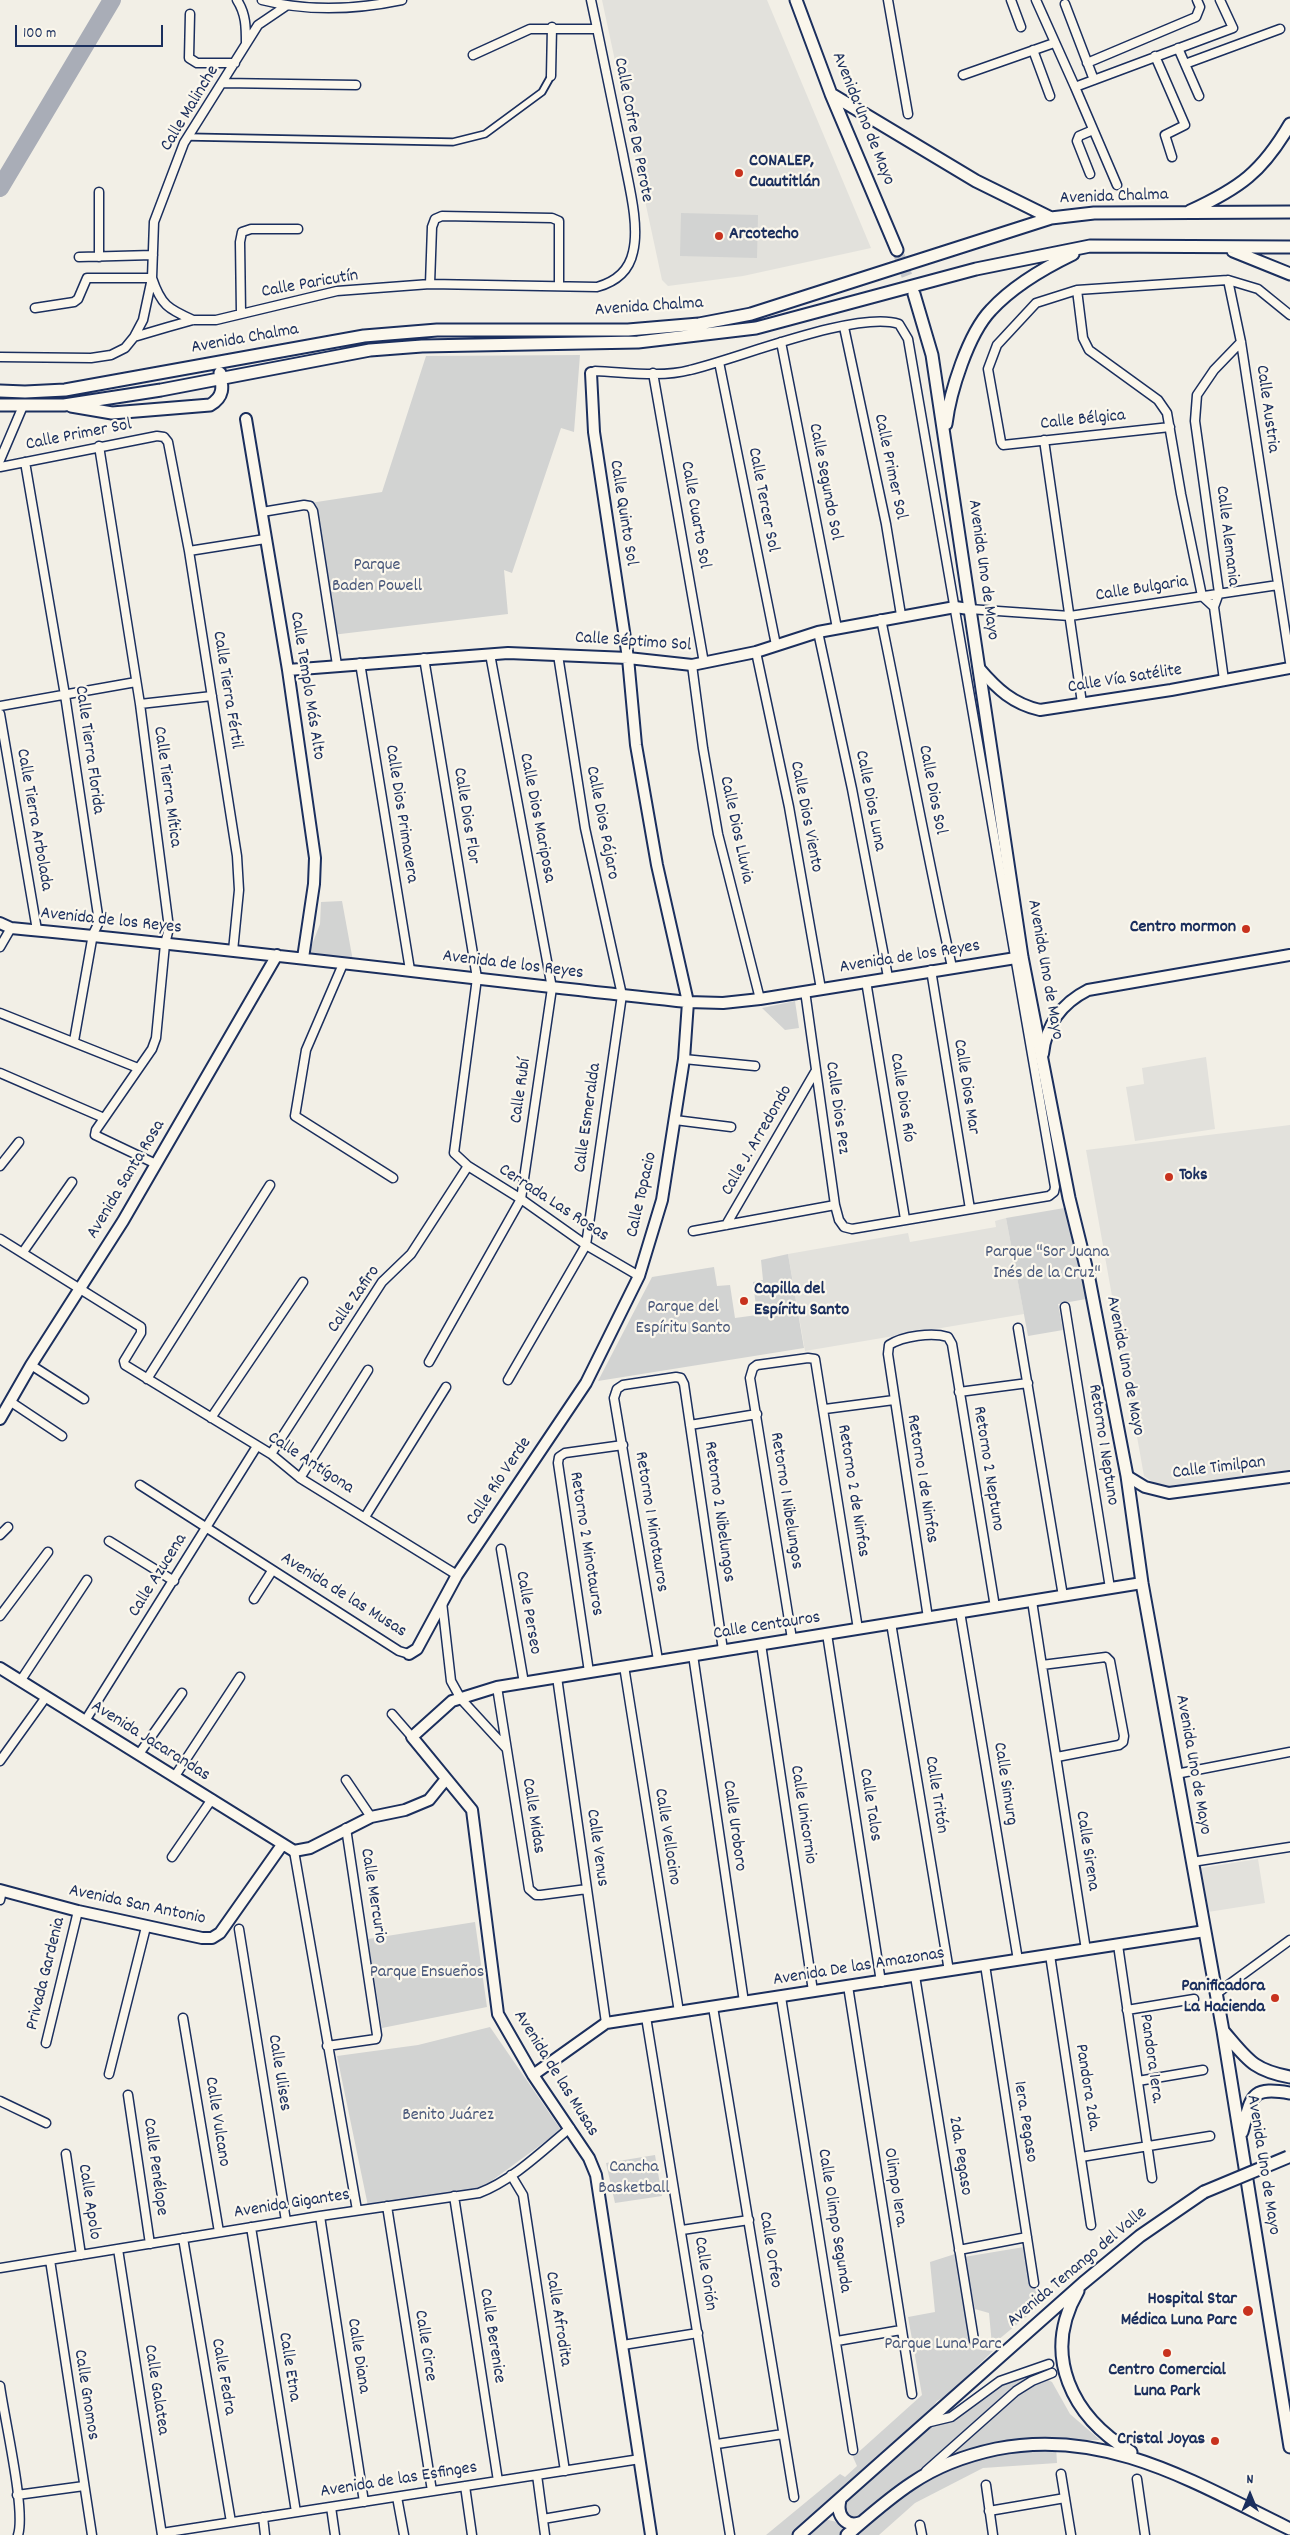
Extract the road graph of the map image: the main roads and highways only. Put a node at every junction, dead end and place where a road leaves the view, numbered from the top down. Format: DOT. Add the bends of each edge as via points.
graph roads {
  1 [pos="796,0"];
  2 [pos="831,94"];
  3 [pos="1290,124"];
  4 [pos="1290,212"];
  5 [pos="1186,213"];
  6 [pos="1051,218"];
  7 [pos="1090,246"];
  8 [pos="1290,247"];
  9 [pos="1222,248"];
  10 [pos="897,250"];
  11 [pos="1290,274"];
  12 [pos="914,294"];
  13 [pos="751,314"];
  14 [pos="756,328"];
  15 [pos="218,362"];
  16 [pos="221,378"];
  17 [pos="0,390"];
  18 [pos="0,405"];
  19 [pos="64,405"];
  20 [pos="944,436"];
  21 [pos="1223,2031"];
  22 [pos="1290,2077"];
  23 [pos="1290,2093"];
  24 [pos="1240,2136"];
  25 [pos="1289,2157"];
  26 [pos="1083,2283"];
  27 [pos="1290,2447"];
  28 [pos="1159,2466"];
  29 [pos="840,2500"];
  30 [pos="820,2517"];
  31 [pos="862,2522"];
  32 [pos="1285,2527"];
  33 [pos="799,2535"];
  34 [pos="846,2535"];
  1 -- 2 [label="main road, Avenida Uno de Mayo"];
  2 -- 6 [label="main road" via="976,181"];
  2 -- 10 [label="main road, Avenida Uno de Mayo"];
  3 -- 5 [label="main road" via="1274,151 1250,178 1219,198"];
  4 -- 5 [label="main road, Avenida Chalma"];
  5 -- 6 [label="main road, Avenida Chalma" via="1094,213"];
  6 -- 13 [label="main road, Avenida Chalma"];
  7 -- 9 [label="main road, Avenida Chalma"];
  7 -- 14 [label="main road, Avenida Chalma" via="976,269"];
  7 -- 20 [label="main road" via="1033,276 989,311 960,369"];
  8 -- 9 [label="main road, Avenida Chalma"];
  9 -- 11 [label="main road"];
  12 -- 20 [label="main road, Avenida Uno de Mayo" via="932,355"];
  13 -- 14 [label="main road"];
  13 -- 15 [label="main road, Avenida Chalma" via="700,324 628,330 437,330 364,336"];
  14 -- 16 [label="main road, Avenida Chalma" via="638,342 370,350"];
  15 -- 16 [label="main road"];
  15 -- 17 [label="main road, Avenida Chalma" via="65,390"];
  16 -- 19 [label="main road, Avenida Chalma"];
  16 -- 19 [label="main road" via="223,391 218,401 210,405 112,413"];
  18 -- 19 [label="main road, Avenida Chalma"];
  20 -- 21 [label="main road, Avenida Uno de Mayo" via="1018,957 1043,1065 1059,1173 1089,1279 1127,1476 1142,1583"];
  21 -- 22 [label="main road" via="1256,2067"];
  21 -- 24 [label="main road, Avenida Uno de Mayo"];
  23 -- 24 [label="main road" via="1266,2090 1256,2094 1250,2101"];
  24 -- 27 [label="main road, Avenida Uno de Mayo"];
  25 -- 26 [label="main road, Avenida Tenango del Valle, bridge" via="1204,2192 1140,2236"];
  26 -- 28 [label="main road" via="1070,2307 1063,2334 1066,2380 1078,2404 1104,2433"];
  26 -- 29 [label="main road, Avenida Tenango del Valle"];
  28 -- 31 [label="main road" via="1111,2450 1070,2444 1022,2444 977,2453 913,2482"];
  28 -- 32 [label="main road"];
  29 -- 30 [label="main road, Avenida Tenango del Valle"];
  29 -- 31 [label="main road" via="839,2512 846,2522"];
  30 -- 33 [label="main road, Avenida Tenango del Valle"];
  30 -- 34 [label="main road" via="836,2519"];
  31 -- 34 [label="main road"];
}
